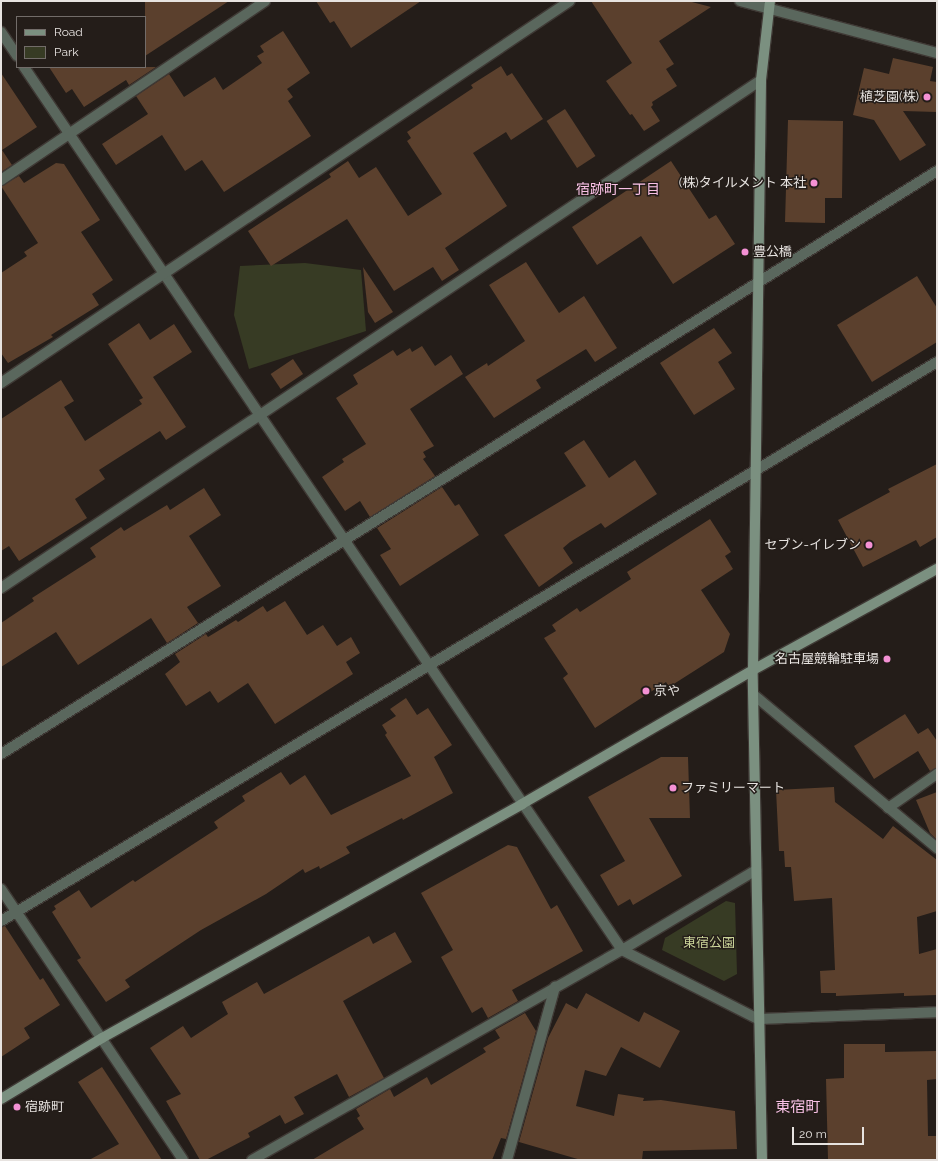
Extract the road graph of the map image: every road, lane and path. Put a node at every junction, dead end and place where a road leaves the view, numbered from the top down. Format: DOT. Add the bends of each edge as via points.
graph roads {
  1 [pos="265,1"];
  2 [pos="570,1"];
  3 [pos="740,1"];
  4 [pos="770,6"];
  5 [pos="1,32"];
  6 [pos="937,53"];
  7 [pos="16,54"];
  8 [pos="25,68"];
  9 [pos="761,80"];
  10 [pos="70,134"];
  11 [pos="937,171"];
  12 [pos="1,180"];
  13 [pos="164,273"];
  14 [pos="760,281"];
  15 [pos="937,362"];
  16 [pos="1,383"];
  17 [pos="259,415"];
  18 [pos="756,472"];
  19 [pos="344,540"];
  20 [pos="937,569"];
  21 [pos="1,588"];
  22 [pos="429,667"];
  23 [pos="753,670"];
  24 [pos="754,695"];
  25 [pos="1,754"];
  26 [pos="937,774"];
  27 [pos="522,804"];
  28 [pos="888,808"];
  29 [pos="937,848"];
  30 [pos="756,870"];
  31 [pos="1,889"];
  32 [pos="16,912"];
  33 [pos="1,921"];
  34 [pos="622,950"];
  35 [pos="555,987"];
  36 [pos="937,1012"];
  37 [pos="758,1019"];
  38 [pos="102,1038"];
  39 [pos="1,1099"];
  40 [pos="183,1160"];
  41 [pos="252,1160"];
  42 [pos="507,1160"];
  43 [pos="762,1160"];
  1 -- 10 [label="street"];
  2 -- 13 [label="street"];
  3 -- 4 [label="street"];
  4 -- 6 [label="street"];
  4 -- 9 [label="street"];
  5 -- 7 [label="street"];
  8 -- 10 [label="street"];
  9 -- 14 [label="street"];
  9 -- 17 [label="street"];
  10 -- 12 [label="street"];
  10 -- 13 [label="street"];
  11 -- 14 [label="street"];
  13 -- 16 [label="street"];
  13 -- 17 [label="street"];
  14 -- 18 [label="street"];
  14 -- 19 [label="street"];
  15 -- 18 [label="street"];
  17 -- 19 [label="street"];
  17 -- 21 [label="street"];
  18 -- 22 [label="street"];
  18 -- 23 [label="street"];
  19 -- 22 [label="street"];
  19 -- 25 [label="street"];
  20 -- 23 [label="street"];
  22 -- 27 [label="street"];
  22 -- 32 [label="street"];
  23 -- 24 [label="street"];
  23 -- 27 [label="street"];
  24 -- 28 [label="street"];
  24 -- 30 [label="street"];
  26 -- 28 [label="street"];
  27 -- 34 [label="street"];
  27 -- 38 [label="street"];
  28 -- 29 [label="street"];
  30 -- 34 [label="street"];
  30 -- 37 [label="street"];
  31 -- 32 [label="street"];
  32 -- 33 [label="street"];
  32 -- 38 [label="street"];
  34 -- 35 [label="street"];
  34 -- 37 [label="street"];
  35 -- 41 [label="street"];
  35 -- 42 [label="street"];
  36 -- 37 [label="street"];
  37 -- 43 [label="street"];
  38 -- 39 [label="street"];
  38 -- 40 [label="street"];
}
